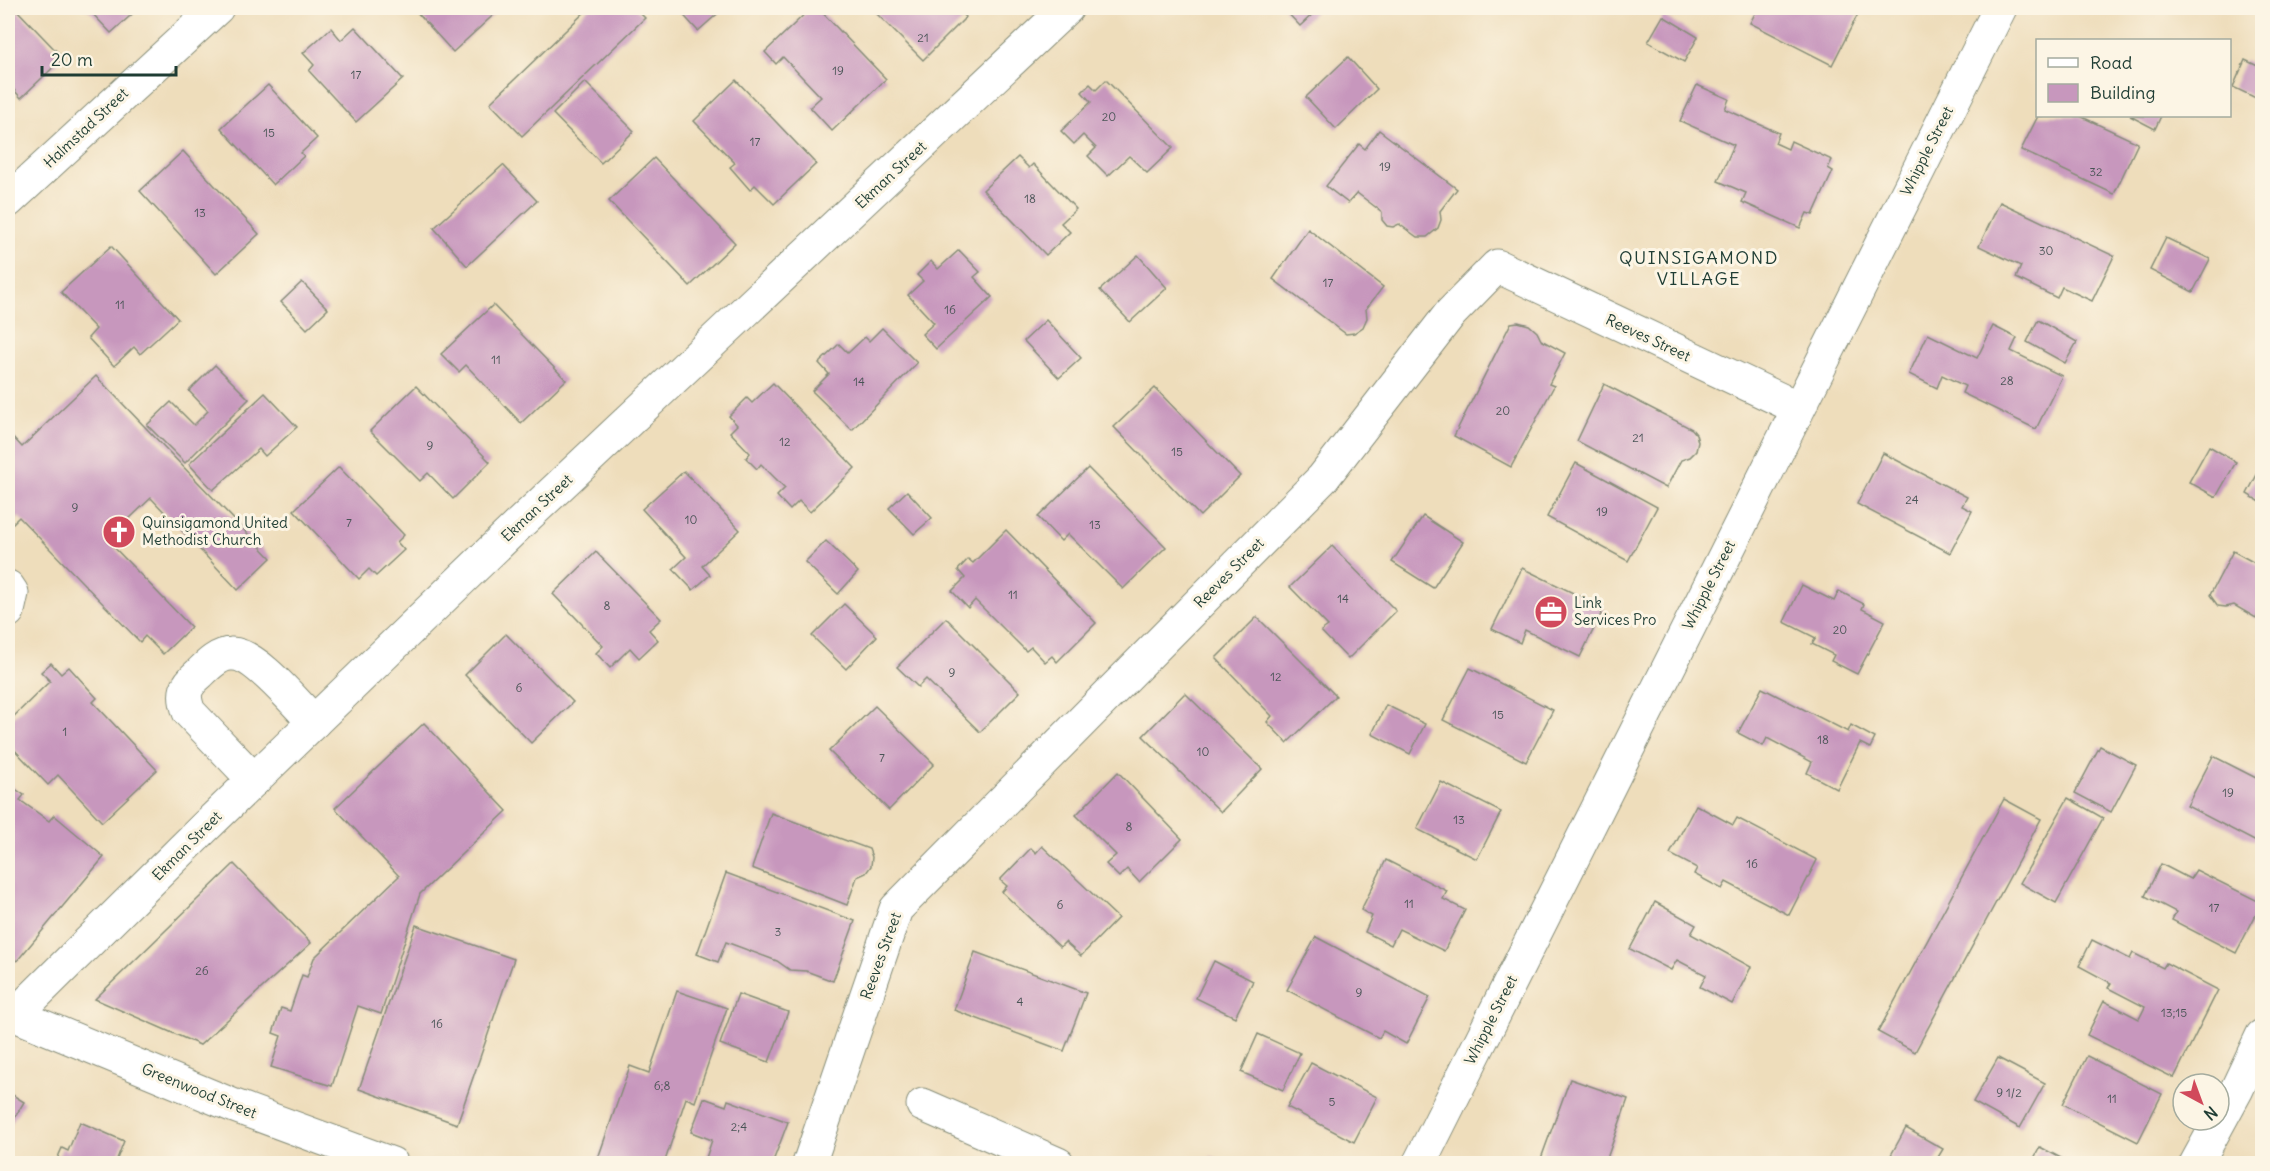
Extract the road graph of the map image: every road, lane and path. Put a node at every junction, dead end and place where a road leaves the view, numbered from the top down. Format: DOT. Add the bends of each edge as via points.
graph roads {
  1 [pos="217,8"];
  2 [pos="1067,8"];
  3 [pos="2000,8"];
  4 [pos="8,201"];
  5 [pos="1798,408"];
  6 [pos="8,587"];
  7 [pos="8,611"];
  8 [pos="314,722"];
  9 [pos="254,780"];
  10 [pos="11,1014"];
  11 [pos="2262,1036"];
  12 [pos="923,1105"];
  13 [pos="392,1164"];
  14 [pos="810,1164"];
  15 [pos="1058,1164"];
  16 [pos="1419,1164"];
  17 [pos="2196,1164"];
  1 -- 4 [label="street, Halmstad Street"];
  2 -- 8 [label="street, Ekman Street"];
  3 -- 5 [label="street, Whipple Street"];
  5 -- 14 [label="street, Reeves Street" via="1497,266 1450,314 1323,478 896,909"];
  5 -- 16 [label="street, Whipple Street"];
  6 -- 7 [label="street" via="12,592"];
  8 -- 9 [label="street, Ekman Street"];
  8 -- 9 [label="street" via="242,654 228,653 189,682 184,698 189,712"];
  9 -- 10 [label="street, Ekman Street"];
  10 -- 13 [label="street, Greenwood Street" via="232,1105"];
  11 -- 17 [label="street"];
  12 -- 15 [label="street"];
}
